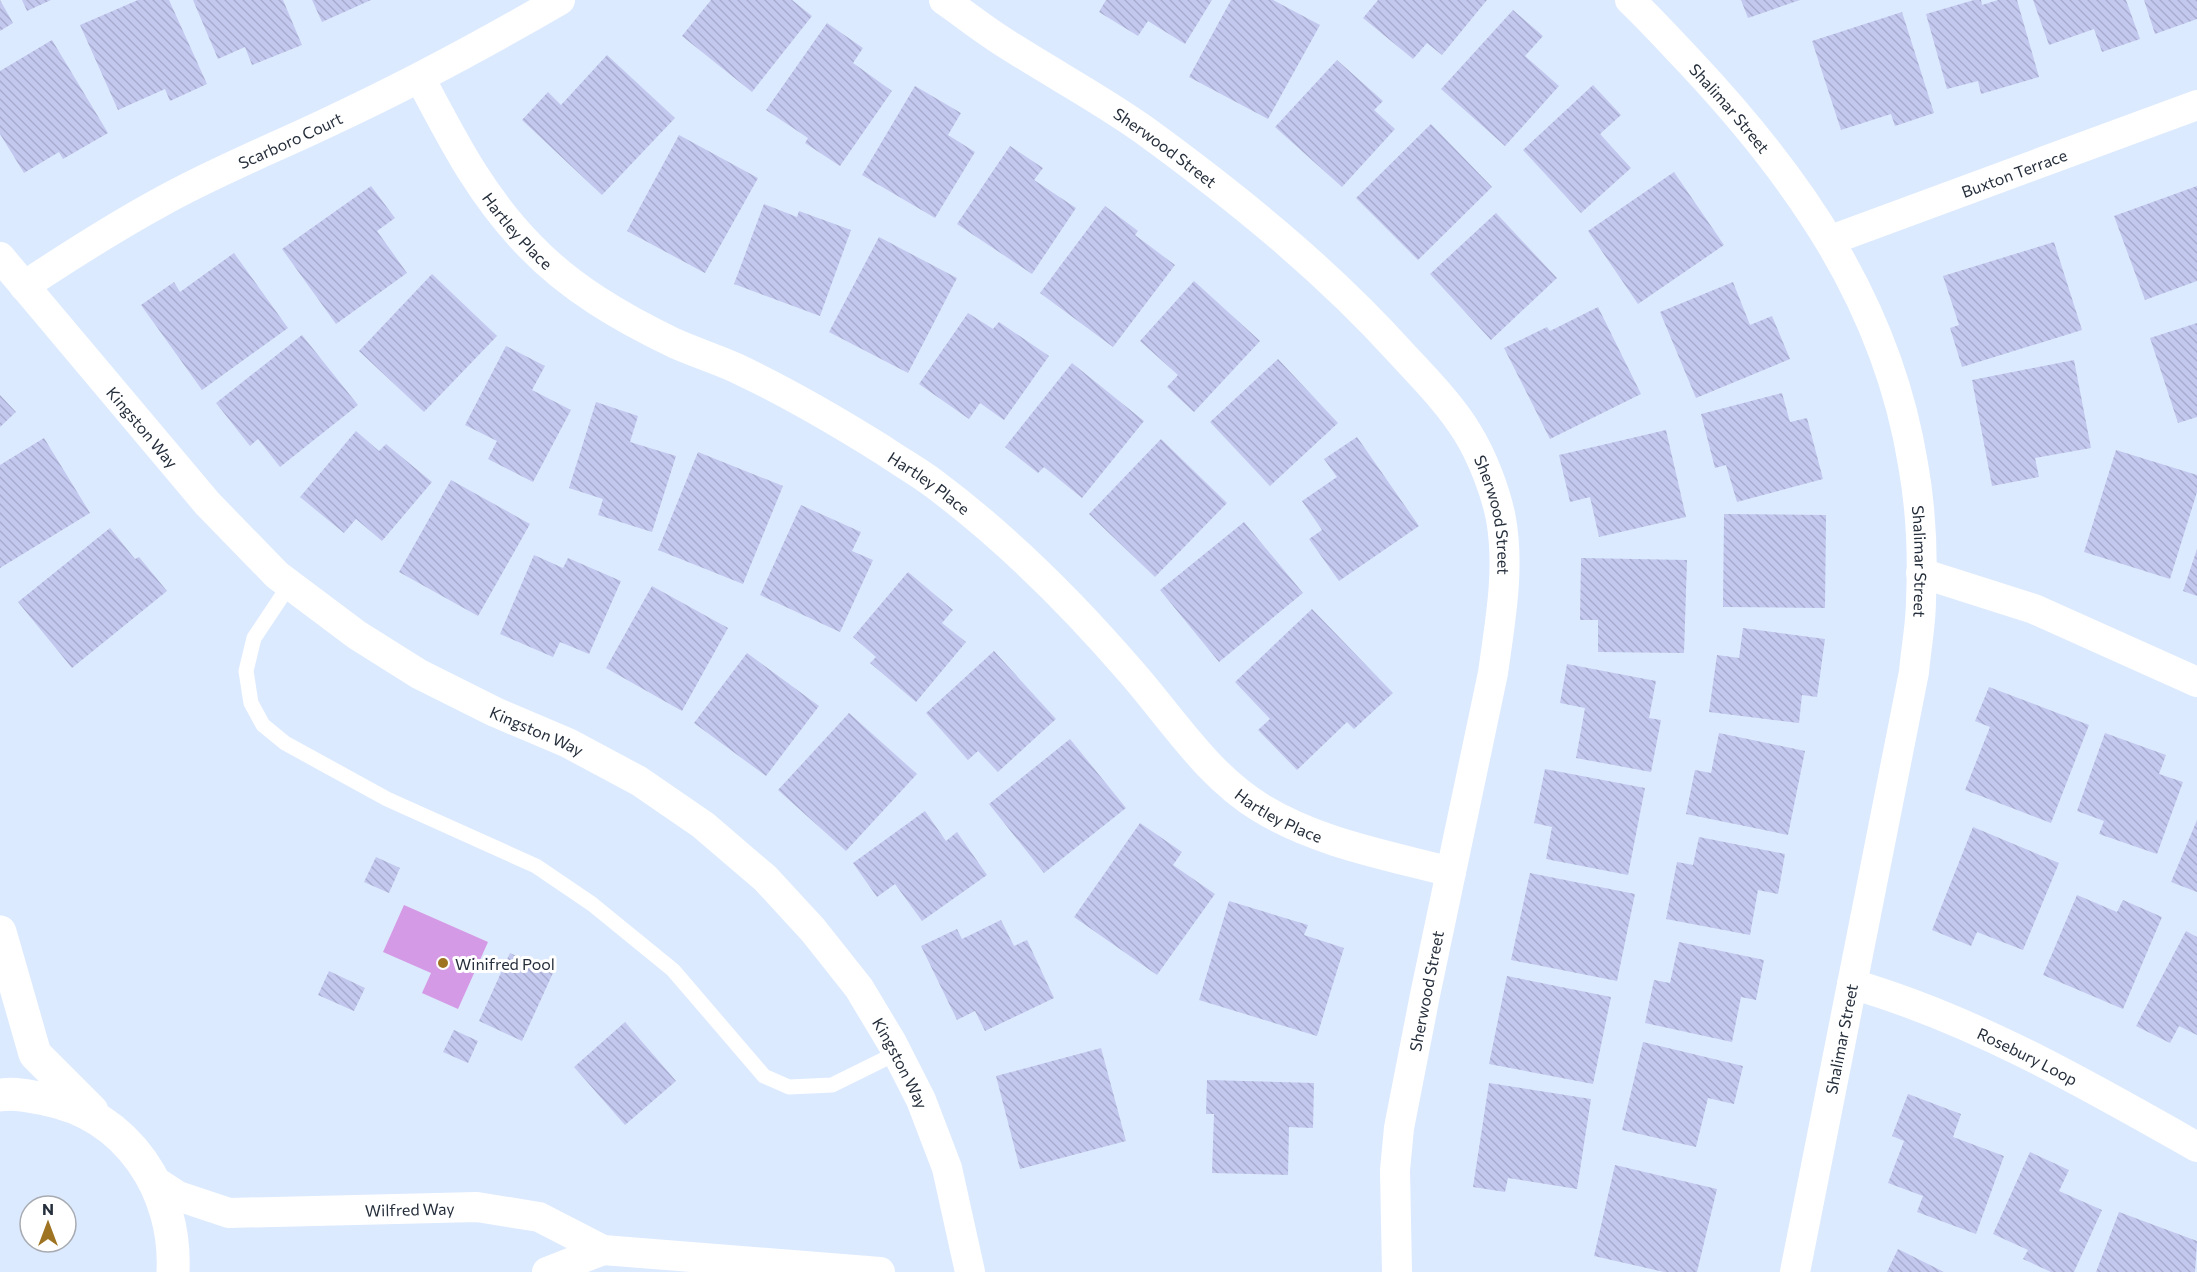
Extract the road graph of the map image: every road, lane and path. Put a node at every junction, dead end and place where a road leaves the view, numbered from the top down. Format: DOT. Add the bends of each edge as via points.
graph roads {
  1 [pos="560,0"];
  2 [pos="944,0"];
  3 [pos="1630,0"];
  4 [pos="420,78"];
  5 [pos="2197,105"];
  6 [pos="1831,240"];
  7 [pos="0,257"];
  8 [pos="24,286"];
  9 [pos="1921,573"];
  10 [pos="290,584"];
  11 [pos="2197,682"];
  12 [pos="1451,872"];
  13 [pos="0,932"];
  14 [pos="1852,984"];
  15 [pos="897,1053"];
  16 [pos="0,1095"];
  17 [pos="108,1127"];
  18 [pos="2197,1147"];
  19 [pos="155,1181"];
  20 [pos="603,1250"];
  21 [pos="173,1272"];
  22 [pos="547,1272"];
  23 [pos="880,1272"];
  24 [pos="970,1272"];
  25 [pos="1397,1272"];
  26 [pos="1795,1272"];
  1 -- 4 [label="street, Scarboro Court"];
  2 -- 12 [label="street, Sherwood Street" via="1143,130 1295,248 1381,331 1467,432 1489,479 1501,519 1505,565 1494,673"];
  3 -- 6 [label="street, Shalimar Street" via="1727,102"];
  4 -- 8 [label="street, Scarboro Court" via="158,203"];
  4 -- 12 [label="street, Hartley Place" via="463,159 497,210 532,249 576,285 659,335 790,394 931,481 1008,543 1071,604 1191,745 1229,785 1259,807 1299,829"];
  5 -- 6 [label="street, Buxton Terrace"];
  6 -- 9 [label="street, Shalimar Street" via="1871,319 1898,391 1913,465"];
  7 -- 8 [label="street, Kingston Way"];
  8 -- 10 [label="street, Kingston Way" via="207,503"];
  9 -- 11 [label="street" via="2034,609"];
  9 -- 14 [label="street, Shalimar Street" via="1914,672"];
  10 -- 15 [label="street, Kingston Way" via="357,635 419,674 568,743 639,782 703,825 765,878 813,930 859,988"];
  10 -- 15 [label="lane" via="254,638 246,671 251,703 263,725 285,743 387,800 536,867 592,904 673,970 764,1076 789,1087 832,1085"];
  12 -- 25 [label="street, Sherwood Street" via="1399,1128 1395,1170"];
  13 -- 17 [label="main road" via="35,1054"];
  14 -- 18 [label="street, Rosebury Loop" via="1900,999 2036,1058"];
  14 -- 26 [label="street, Shalimar Street"];
  15 -- 24 [label="street, Kingston Way" via="921,1100 947,1168"];
  16 -- 17 [label="main road" via="14,1093 64,1103"];
  17 -- 19 [label="main road" via="135,1151"];
  19 -- 20 [label="street, Wilfred Way" via="178,1196 229,1213 477,1207 539,1217"];
  19 -- 21 [label="main road" via="171,1224"];
  20 -- 22 [label="street"];
  20 -- 23 [label="street"];
}
